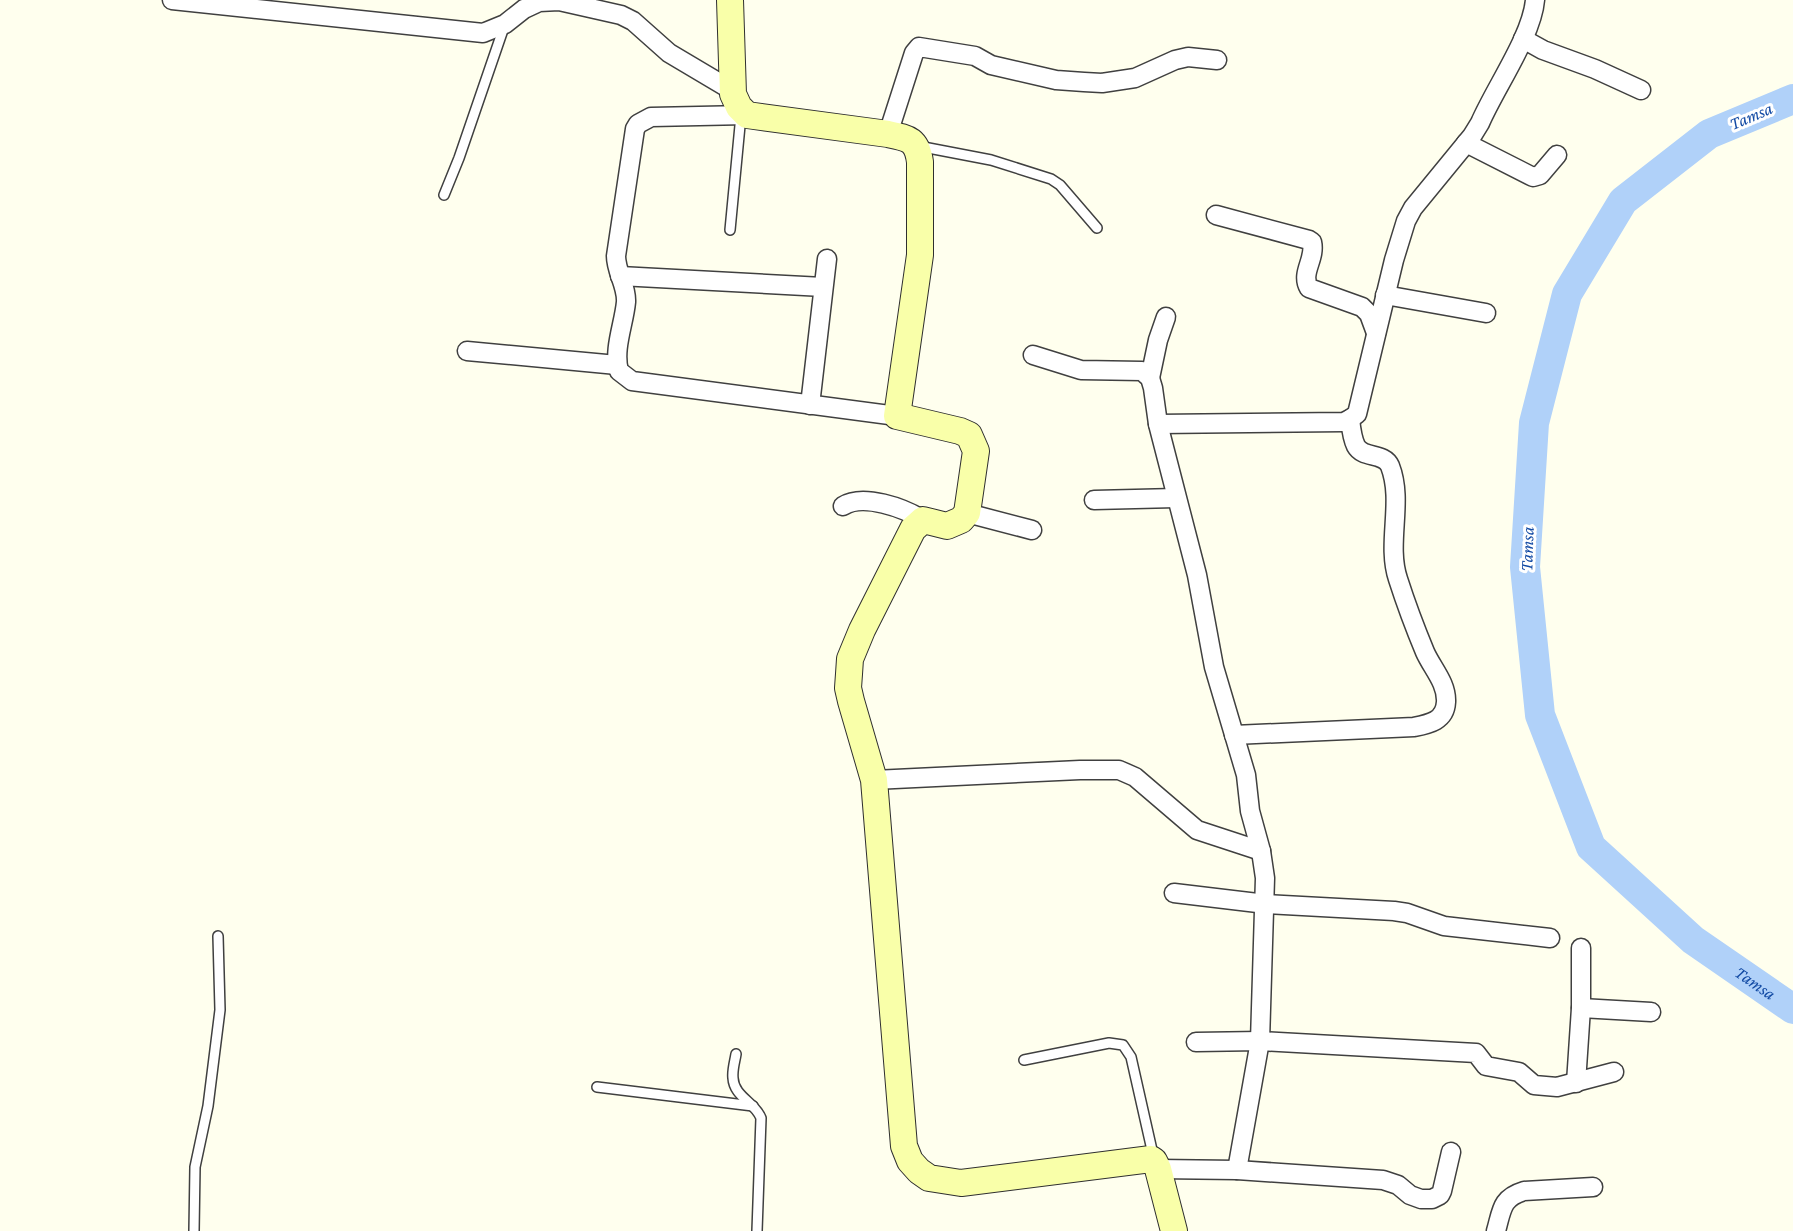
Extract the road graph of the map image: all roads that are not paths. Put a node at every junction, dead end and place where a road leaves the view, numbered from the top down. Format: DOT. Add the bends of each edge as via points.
graph roads {
  1 [pos="172,0"];
  2 [pos="730,0"];
  3 [pos="1535,0"];
  4 [pos="505,24"];
  5 [pos="1523,39"];
  6 [pos="1217,60"];
  7 [pos="1641,90"];
  8 [pos="733,91"];
  9 [pos="744,115"];
  10 [pos="888,134"];
  11 [pos="1466,143"];
  12 [pos="915,146"];
  13 [pos="1557,155"];
  14 [pos="444,195"];
  15 [pos="1216,214"];
  16 [pos="1097,228"];
  17 [pos="730,230"];
  18 [pos="827,259"];
  19 [pos="620,276"];
  20 [pos="823,287"];
  21 [pos="1385,295"];
  22 [pos="1486,313"];
  23 [pos="1166,317"];
  24 [pos="1376,333"];
  25 [pos="468,351"];
  26 [pos="1033,355"];
  27 [pos="617,365"];
  28 [pos="1150,378"];
  29 [pos="810,405"];
  30 [pos="897,416"];
  31 [pos="1350,420"];
  32 [pos="1158,424"];
  33 [pos="1176,498"];
  34 [pos="1094,500"];
  35 [pos="843,506"];
  36 [pos="967,513"];
  37 [pos="923,520"];
  38 [pos="1032,530"];
  39 [pos="1234,735"];
  40 [pos="874,780"];
  41 [pos="1261,851"];
  42 [pos="1174,894"];
  43 [pos="1266,904"];
  44 [pos="218,936"];
  45 [pos="1550,938"];
  46 [pos="1581,948"];
  47 [pos="1581,1008"];
  48 [pos="1651,1012"];
  49 [pos="1260,1041"];
  50 [pos="1196,1042"];
  51 [pos="736,1053"];
  52 [pos="1024,1060"];
  53 [pos="1614,1072"];
  54 [pos="1576,1083"];
  55 [pos="597,1087"];
  56 [pos="753,1106"];
  57 [pos="1451,1152"];
  58 [pos="1156,1165"];
  59 [pos="1237,1170"];
  60 [pos="1593,1187"];
  61 [pos="194,1231"];
  62 [pos="757,1231"];
  63 [pos="1174,1231"];
  64 [pos="1496,1231"];
  1 -- 4 [label="street" via="465,32 483,33"];
  2 -- 8 [label="street"];
  3 -- 5 [label="street"];
  4 -- 8 [label="street" via="532,4 547,1 621,15 669,53"];
  4 -- 14 [label="lane"];
  5 -- 7 [label="street"];
  5 -- 11 [label="street"];
  6 -- 10 [label="street" via="1188,57 1135,78 1084,82 1056,80 991,65 975,56 918,47"];
  8 -- 9 [label="street"];
  9 -- 10 [label="street"];
  9 -- 17 [label="lane"];
  9 -- 19 [label="street" via="660,116 638,124 615,256"];
  10 -- 12 [label="street" via="906,138"];
  11 -- 13 [label="street" via="1533,177 1540,176"];
  11 -- 21 [label="street" via="1409,214"];
  12 -- 16 [label="lane" via="991,160 1051,179"];
  12 -- 30 [label="street" via="920,162 920,255"];
  15 -- 24 [label="street" via="1312,242 1314,251 1305,277 1307,285 1362,307"];
  18 -- 20 [label="street"];
  19 -- 20 [label="street"];
  19 -- 27 [label="street" via="626,302"];
  20 -- 29 [label="street"];
  21 -- 22 [label="street"];
  21 -- 24 [label="street"];
  23 -- 28 [label="street"];
  24 -- 31 [label="street" via="1357,414"];
  25 -- 27 [label="street"];
  26 -- 28 [label="street" via="1081,370 1142,371"];
  27 -- 29 [label="street" via="624,377 632,381"];
  28 -- 32 [label="street"];
  29 -- 30 [label="street"];
  30 -- 36 [label="street" via="969,435 975,451"];
  31 -- 32 [label="street"];
  31 -- 39 [label="street" via="1357,448 1384,459 1390,467 1395,567 1424,650 1443,684 1443,714 1437,721 1414,727"];
  32 -- 33 [label="street"];
  33 -- 34 [label="street"];
  33 -- 39 [label="street" via="1197,575 1214,667"];
  35 -- 37 [label="street" via="852,502 892,505"];
  36 -- 37 [label="street" via="947,526"];
  36 -- 38 [label="street"];
  37 -- 40 [label="street" via="913,528 850,659 848,688"];
  39 -- 41 [label="street"];
  40 -- 41 [label="street" via="1119,770 1135,777 1197,830"];
  40 -- 58 [label="street" via="902,1131 910,1161 929,1178 961,1183 1146,1158"];
  41 -- 43 [label="street"];
  42 -- 43 [label="street"];
  43 -- 45 [label="street" via="1394,911 1444,926"];
  43 -- 49 [label="street"];
  44 -- 61 [label="lane" via="221,996 195,1167"];
  46 -- 47 [label="street"];
  47 -- 48 [label="street"];
  47 -- 54 [label="street"];
  49 -- 50 [label="street"];
  49 -- 54 [label="street" via="1476,1053 1483,1064 1519,1072 1534,1085 1557,1087"];
  49 -- 59 [label="street"];
  51 -- 56 [label="lane" via="735,1088"];
  52 -- 58 [label="lane" via="1109,1043 1123,1045 1131,1057"];
  53 -- 54 [label="street"];
  55 -- 56 [label="lane"];
  56 -- 62 [label="lane" via="761,1118 762,1131"];
  57 -- 59 [label="street" via="1442,1191 1432,1198 1415,1198 1383,1180"];
  58 -- 59 [label="street"];
  58 -- 63 [label="street"];
  60 -- 64 [label="street" via="1514,1194 1504,1202"];
}
